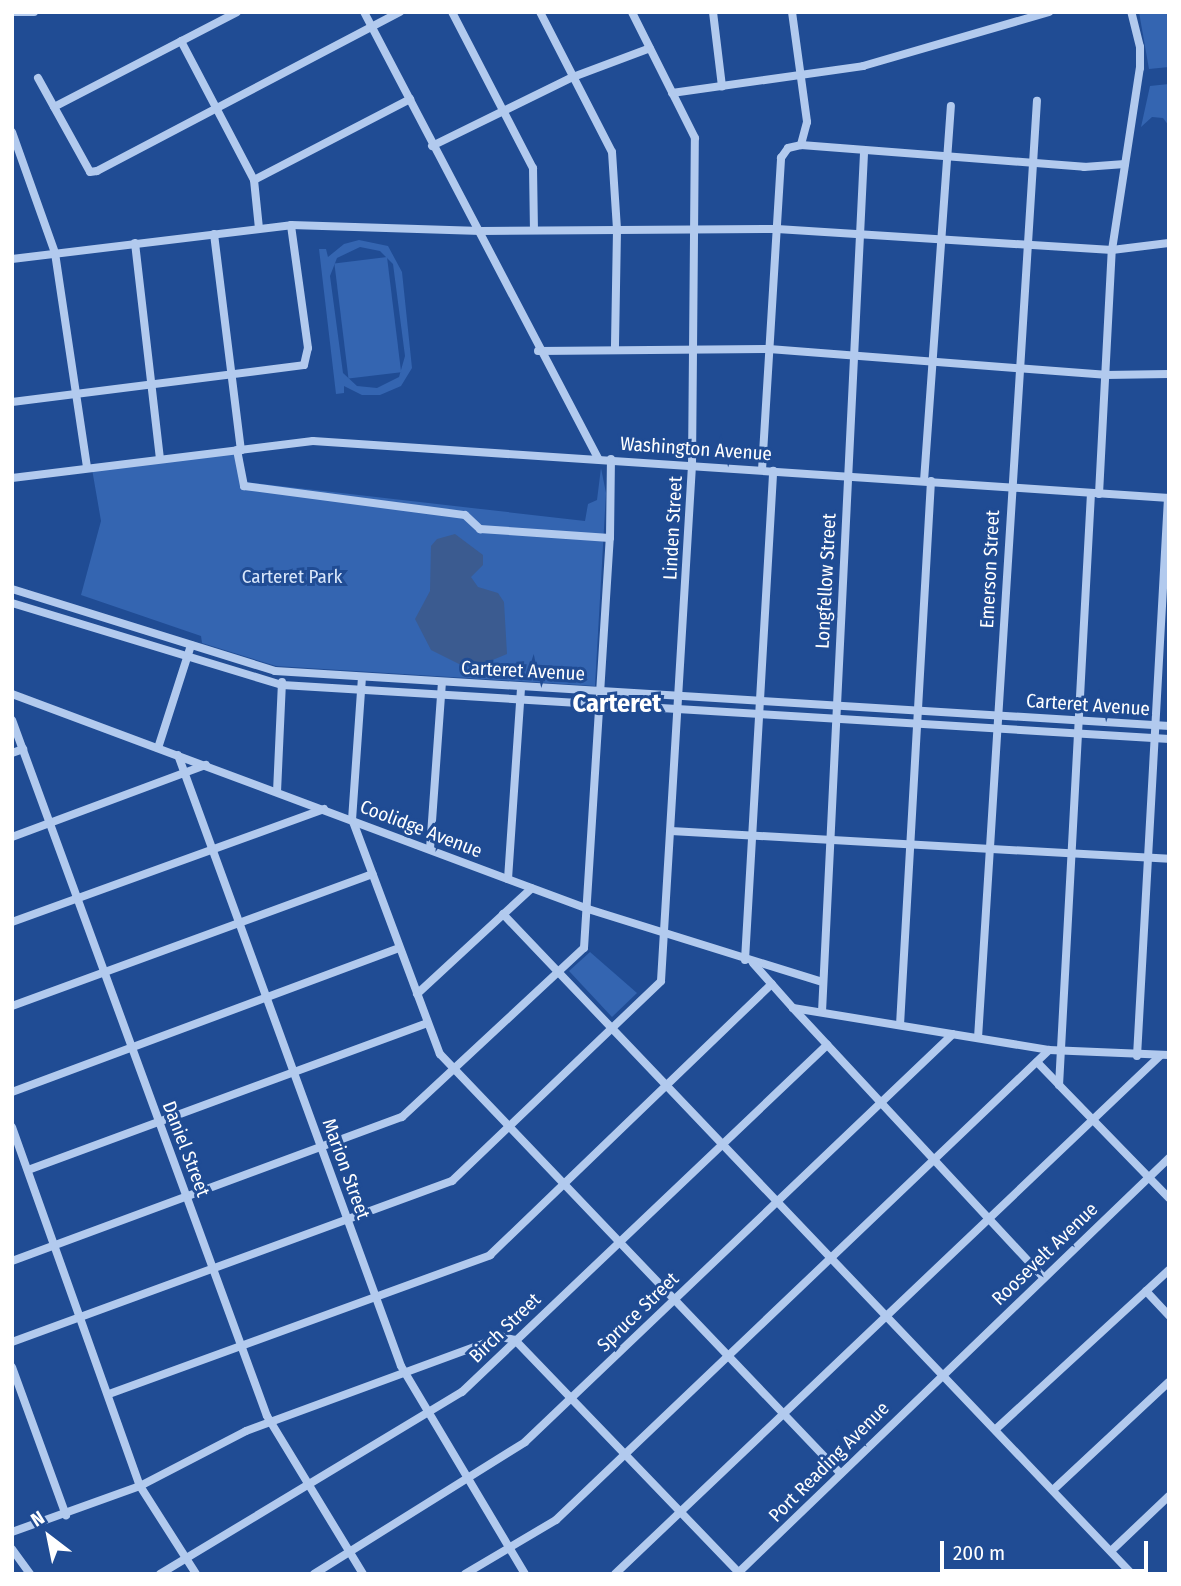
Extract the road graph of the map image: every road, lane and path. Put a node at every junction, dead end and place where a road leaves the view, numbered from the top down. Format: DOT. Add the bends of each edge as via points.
graph roads {
  1 [pos="13,12"];
  2 [pos="34,12"];
  3 [pos="237,12"];
  4 [pos="364,12"];
  5 [pos="400,12"];
  6 [pos="452,12"];
  7 [pos="540,12"];
  8 [pos="632,12"];
  9 [pos="713,12"];
  10 [pos="792,12"];
  11 [pos="1049,12"];
  12 [pos="1131,12"];
  13 [pos="372,27"];
  14 [pos="181,41"];
  15 [pos="650,48"];
  16 [pos="573,77"];
  17 [pos="801,77"];
  18 [pos="37,78"];
  19 [pos="722,86"];
  20 [pos="672,93"];
  21 [pos="410,99"];
  22 [pos="1037,102"];
  23 [pos="951,106"];
  24 [pos="54,107"];
  25 [pos="215,109"];
  26 [pos="504,112"];
  27 [pos="12,132"];
  28 [pos="801,145"];
  29 [pos="432,146"];
  30 [pos="864,152"];
  31 [pos="947,158"];
  32 [pos="1125,163"];
  33 [pos="1033,164"];
  34 [pos="254,180"];
  35 [pos="291,225"];
  36 [pos="259,228"];
  37 [pos="777,229"];
  38 [pos="476,230"];
  39 [pos="534,230"];
  40 [pos="617,230"];
  41 [pos="692,230"];
  42 [pos="214,234"];
  43 [pos="859,234"];
  44 [pos="941,240"];
  45 [pos="135,243"];
  46 [pos="1169,243"];
  47 [pos="1026,245"];
  48 [pos="1112,250"];
  49 [pos="55,253"];
  50 [pos="12,259"];
  51 [pos="692,349"];
  52 [pos="769,349"];
  53 [pos="615,350"];
  54 [pos="538,351"];
  55 [pos="852,355"];
  56 [pos="936,361"];
  57 [pos="1021,368"];
  58 [pos="1105,374"];
  59 [pos="1169,374"];
  60 [pos="232,375"];
  61 [pos="152,385"];
  62 [pos="76,395"];
  63 [pos="12,402"];
  64 [pos="239,450"];
  65 [pos="598,458"];
  66 [pos="160,459"];
  67 [pos="611,459"];
  68 [pos="692,465"];
  69 [pos="87,468"];
  70 [pos="762,470"];
  71 [pos="773,471"];
  72 [pos="846,476"];
  73 [pos="12,478"];
  74 [pos="928,481"];
  75 [pos="1011,488"];
  76 [pos="1095,493"];
  77 [pos="1168,498"];
  78 [pos="610,538"];
  79 [pos="12,590"];
  80 [pos="12,603"];
  81 [pos="116,621"];
  82 [pos="112,634"];
  83 [pos="191,645"];
  84 [pos="187,658"];
  85 [pos="282,672"];
  86 [pos="362,677"];
  87 [pos="442,682"];
  88 [pos="282,685"];
  89 [pos="521,688"];
  90 [pos="360,690"];
  91 [pos="600,691"];
  92 [pos="12,694"];
  93 [pos="441,696"];
  94 [pos="679,696"];
  95 [pos="758,699"];
  96 [pos="520,701"];
  97 [pos="599,704"];
  98 [pos="836,705"];
  99 [pos="678,709"];
  100 [pos="916,710"];
  101 [pos="758,713"];
  102 [pos="997,716"];
  103 [pos="835,719"];
  104 [pos="12,720"];
  105 [pos="1078,722"];
  106 [pos="915,723"];
  107 [pos="1156,726"];
  108 [pos="1169,726"];
  109 [pos="996,729"];
  110 [pos="1077,734"];
  111 [pos="1155,739"];
  112 [pos="1169,739"];
  113 [pos="158,748"];
  114 [pos="23,749"];
  115 [pos="12,753"];
  116 [pos="178,755"];
  117 [pos="206,765"];
  118 [pos="184,774"];
  119 [pos="277,792"];
  120 [pos="324,809"];
  121 [pos="352,819"];
  122 [pos="50,823"];
  123 [pos="671,831"];
  124 [pos="753,835"];
  125 [pos="12,837"];
  126 [pos="830,840"];
  127 [pos="909,844"];
  128 [pos="211,849"];
  129 [pos="430,849"];
  130 [pos="989,849"];
  131 [pos="1071,854"];
  132 [pos="1150,858"];
  133 [pos="1169,859"];
  134 [pos="373,874"];
  135 [pos="508,879"];
  136 [pos="532,888"];
  137 [pos="77,898"];
  138 [pos="588,909"];
  139 [pos="503,915"];
  140 [pos="12,922"];
  141 [pos="239,922"];
  142 [pos="664,936"];
  143 [pos="399,948"];
  144 [pos="749,962"];
  145 [pos="104,972"];
  146 [pos="558,972"];
  147 [pos="823,982"];
  148 [pos="772,984"];
  149 [pos="417,994"];
  150 [pos="268,997"];
  151 [pos="12,1006"];
  152 [pos="793,1008"];
  153 [pos="822,1012"];
  154 [pos="427,1023"];
  155 [pos="900,1025"];
  156 [pos="612,1029"];
  157 [pos="953,1034"];
  158 [pos="978,1038"];
  159 [pos="827,1045"];
  160 [pos="131,1047"];
  161 [pos="1049,1050"];
  162 [pos="1059,1051"];
  163 [pos="1165,1055"];
  164 [pos="1137,1056"];
  165 [pos="1037,1062"];
  166 [pos="456,1070"];
  167 [pos="293,1072"];
  168 [pos="666,1085"];
  169 [pos="1059,1085"];
  170 [pos="12,1092"];
  171 [pos="881,1103"];
  172 [pos="1094,1120"];
  173 [pos="159,1122"];
  174 [pos="12,1127"];
  175 [pos="510,1127"];
  176 [pos="723,1145"];
  177 [pos="321,1147"];
  178 [pos="1169,1158"];
  179 [pos="935,1161"];
  180 [pos="27,1170"];
  181 [pos="1149,1177"];
  182 [pos="564,1184"];
  183 [pos="187,1196"];
  184 [pos="1169,1198"];
  185 [pos="777,1201"];
  186 [pos="990,1220"];
  187 [pos="348,1221"];
  188 [pos="618,1242"];
  189 [pos="55,1244"];
  190 [pos="832,1259"];
  191 [pos="12,1261"];
  192 [pos="215,1270"];
  193 [pos="1169,1270"];
  194 [pos="1043,1277"];
  195 [pos="1146,1291"];
  196 [pos="376,1296"];
  197 [pos="674,1299"];
  198 [pos="888,1316"];
  199 [pos="1169,1316"];
  200 [pos="82,1320"];
  201 [pos="515,1340"];
  202 [pos="12,1342"];
  203 [pos="241,1345"];
  204 [pos="729,1357"];
  205 [pos="12,1367"];
  206 [pos="405,1371"];
  207 [pos="943,1374"];
  208 [pos="1169,1382"];
  209 [pos="109,1394"];
  210 [pos="571,1398"];
  211 [pos="430,1412"];
  212 [pos="784,1414"];
  213 [pos="270,1421"];
  214 [pos="996,1430"];
  215 [pos="625,1454"];
  216 [pos="840,1474"];
  217 [pos="469,1479"];
  218 [pos="309,1484"];
  219 [pos="140,1486"];
  220 [pos="1054,1490"];
  221 [pos="1169,1496"];
  222 [pos="681,1512"];
  223 [pos="66,1515"];
  224 [pos="12,1532"];
  225 [pos="508,1548"];
  226 [pos="12,1549"];
  227 [pos="1111,1551"];
  228 [pos="350,1552"];
  229 [pos="187,1558"];
  230 [pos="738,1573"];
  231 [pos="30,1574"];
  232 [pos="160,1574"];
  233 [pos="196,1574"];
  234 [pos="314,1574"];
  235 [pos="363,1574"];
  236 [pos="465,1574"];
  237 [pos="525,1574"];
  238 [pos="615,1574"];
  239 [pos="1132,1574"];
  1 -- 2 [label="street"];
  3 -- 14 [label="street"];
  4 -- 13 [label="street, Washington Avenue"];
  5 -- 13 [label="street"];
  6 -- 26 [label="street"];
  7 -- 16 [label="street"];
  8 -- 15 [label="street, Linden Street"];
  9 -- 19 [label="street"];
  10 -- 17 [label="street"];
  11 -- 17 [label="street" via="863,66"];
  12 -- 32 [label="street" via="1140,68"];
  13 -- 21 [label="street, Washington Avenue"];
  13 -- 25 [label="street"];
  14 -- 24 [label="street"];
  14 -- 25 [label="street"];
  15 -- 16 [label="street"];
  15 -- 20 [label="street, Linden Street"];
  16 -- 26 [label="street"];
  16 -- 40 [label="street" via="612,152"];
  17 -- 19 [label="street"];
  17 -- 28 [label="street" via="807,122"];
  18 -- 24 [label="street"];
  19 -- 20 [label="street"];
  20 -- 41 [label="street, Linden Street" via="695,138"];
  21 -- 29 [label="street, Washington Avenue"];
  21 -- 34 [label="street"];
  22 -- 33 [label="street, Emerson Street"];
  23 -- 31 [label="street"];
  24 -- 25 [label="street" via="90,172"];
  25 -- 34 [label="street"];
  26 -- 29 [label="street"];
  26 -- 39 [label="street" via="536,179"];
  27 -- 49 [label="street"];
  28 -- 30 [label="street"];
  28 -- 37 [label="street" via="788,148 780,158"];
  29 -- 38 [label="street, Washington Avenue"];
  30 -- 31 [label="street"];
  30 -- 43 [label="street, Longfellow Street"];
  31 -- 33 [label="street"];
  31 -- 44 [label="street"];
  32 -- 33 [label="street" via="1084,167"];
  32 -- 48 [label="street"];
  33 -- 47 [label="street, Emerson Street"];
  34 -- 36 [label="street"];
  35 -- 36 [label="street"];
  35 -- 38 [label="street"];
  35 -- 60 [label="street" via="308,348 304,365"];
  36 -- 42 [label="street"];
  37 -- 41 [label="street"];
  37 -- 43 [label="street"];
  37 -- 52 [label="street"];
  38 -- 39 [label="street"];
  38 -- 54 [label="street, Washington Avenue"];
  39 -- 40 [label="street"];
  40 -- 41 [label="street"];
  40 -- 53 [label="street"];
  41 -- 51 [label="street, Linden Street"];
  42 -- 45 [label="street"];
  42 -- 60 [label="street"];
  43 -- 44 [label="street"];
  43 -- 55 [label="street, Longfellow Street"];
  44 -- 47 [label="street"];
  44 -- 56 [label="street"];
  45 -- 49 [label="street"];
  45 -- 61 [label="street"];
  46 -- 48 [label="street"];
  47 -- 48 [label="street"];
  47 -- 57 [label="street, Emerson Street"];
  48 -- 58 [label="street"];
  49 -- 50 [label="street"];
  49 -- 62 [label="street"];
  51 -- 52 [label="street"];
  51 -- 53 [label="street"];
  51 -- 68 [label="street, Linden Street"];
  52 -- 55 [label="street"];
  52 -- 70 [label="street"];
  53 -- 54 [label="street"];
  54 -- 65 [label="street, Washington Avenue"];
  55 -- 56 [label="street"];
  55 -- 72 [label="street, Longfellow Street"];
  56 -- 57 [label="street"];
  56 -- 74 [label="street"];
  57 -- 58 [label="street"];
  57 -- 75 [label="street, Emerson Street"];
  58 -- 59 [label="street"];
  58 -- 76 [label="street"];
  60 -- 61 [label="street"];
  60 -- 64 [label="street"];
  61 -- 62 [label="street"];
  61 -- 66 [label="street"];
  62 -- 63 [label="street"];
  62 -- 69 [label="street"];
  64 -- 65 [label="street" via="313,441"];
  64 -- 66 [label="street"];
  64 -- 78 [label="street" via="241,483 246,486 465,515 480,529"];
  65 -- 67 [label="street, Washington Avenue"];
  66 -- 69 [label="street"];
  67 -- 68 [label="street, Washington Avenue"];
  67 -- 78 [label="street"];
  68 -- 70 [label="street, Washington Avenue"];
  68 -- 94 [label="street, Linden Street"];
  69 -- 73 [label="street"];
  70 -- 71 [label="street, Washington Avenue"];
  71 -- 72 [label="street, Washington Avenue"];
  71 -- 95 [label="street"];
  72 -- 74 [label="street, Washington Avenue"];
  72 -- 98 [label="street, Longfellow Street"];
  74 -- 75 [label="street, Washington Avenue"];
  74 -- 100 [label="street"];
  75 -- 76 [label="street, Washington Avenue"];
  75 -- 102 [label="street, Emerson Street"];
  76 -- 77 [label="street, Washington Avenue"];
  76 -- 105 [label="street"];
  77 -- 107 [label="street"];
  78 -- 91 [label="street"];
  79 -- 81 [label="street, Carteret Avenue"];
  80 -- 82 [label="street, Carteret Avenue"];
  81 -- 82 [label="street"];
  81 -- 83 [label="street, Carteret Avenue"];
  82 -- 84 [label="street, Carteret Avenue"];
  83 -- 84 [label="street"];
  83 -- 85 [label="street, Carteret Avenue"];
  84 -- 88 [label="street, Carteret Avenue"];
  84 -- 113 [label="street"];
  85 -- 86 [label="street, Carteret Avenue"];
  85 -- 88 [label="street"];
  86 -- 87 [label="street, Carteret Avenue"];
  86 -- 90 [label="street"];
  87 -- 89 [label="street, Carteret Avenue"];
  87 -- 93 [label="street"];
  88 -- 90 [label="street, Carteret Avenue"];
  88 -- 119 [label="street"];
  89 -- 91 [label="street, Carteret Avenue"];
  89 -- 96 [label="street"];
  90 -- 93 [label="street, Carteret Avenue"];
  90 -- 121 [label="street"];
  91 -- 94 [label="street, Carteret Avenue"];
  91 -- 97 [label="street"];
  92 -- 113 [label="street, Coolidge Avenue"];
  93 -- 96 [label="street, Carteret Avenue"];
  93 -- 129 [label="street"];
  94 -- 95 [label="street, Carteret Avenue"];
  94 -- 99 [label="street, Linden Street"];
  95 -- 98 [label="street, Carteret Avenue"];
  95 -- 101 [label="street"];
  96 -- 97 [label="street, Carteret Avenue"];
  96 -- 135 [label="street"];
  97 -- 99 [label="street, Carteret Avenue"];
  97 -- 138 [label="street"];
  98 -- 100 [label="street, Carteret Avenue"];
  98 -- 103 [label="street, Longfellow Street"];
  99 -- 101 [label="street, Carteret Avenue"];
  99 -- 123 [label="street, Linden Street"];
  100 -- 102 [label="street, Carteret Avenue"];
  100 -- 106 [label="street"];
  101 -- 103 [label="street, Carteret Avenue"];
  101 -- 124 [label="street"];
  102 -- 105 [label="street, Carteret Avenue"];
  102 -- 109 [label="street, Emerson Street"];
  103 -- 106 [label="street, Carteret Avenue"];
  103 -- 126 [label="street, Longfellow Street"];
  104 -- 114 [label="street, Daniel Street"];
  105 -- 107 [label="street, Carteret Avenue"];
  105 -- 110 [label="street"];
  106 -- 109 [label="street, Carteret Avenue"];
  106 -- 127 [label="street"];
  107 -- 108 [label="street, Carteret Avenue"];
  107 -- 111 [label="street"];
  109 -- 110 [label="street, Carteret Avenue"];
  109 -- 130 [label="street, Emerson Street"];
  110 -- 111 [label="street, Carteret Avenue"];
  110 -- 131 [label="street"];
  111 -- 112 [label="street, Carteret Avenue"];
  111 -- 132 [label="street"];
  113 -- 116 [label="street, Coolidge Avenue"];
  114 -- 115 [label="street"];
  114 -- 122 [label="street, Daniel Street"];
  116 -- 117 [label="street, Coolidge Avenue"];
  116 -- 118 [label="street, Marion Street"];
  117 -- 118 [label="street"];
  117 -- 119 [label="street, Coolidge Avenue"];
  118 -- 122 [label="street"];
  118 -- 128 [label="street, Marion Street"];
  119 -- 120 [label="street, Coolidge Avenue"];
  120 -- 121 [label="street, Coolidge Avenue"];
  120 -- 128 [label="street"];
  121 -- 129 [label="street, Coolidge Avenue"];
  121 -- 134 [label="street"];
  122 -- 125 [label="street"];
  122 -- 137 [label="street, Daniel Street"];
  123 -- 124 [label="street"];
  123 -- 142 [label="street, Linden Street"];
  124 -- 126 [label="street"];
  124 -- 144 [label="street"];
  126 -- 127 [label="street"];
  126 -- 147 [label="street, Longfellow Street"];
  127 -- 130 [label="street"];
  127 -- 155 [label="street"];
  128 -- 137 [label="street"];
  128 -- 141 [label="street, Marion Street"];
  129 -- 135 [label="street, Coolidge Avenue"];
  130 -- 131 [label="street"];
  130 -- 158 [label="street, Emerson Street"];
  131 -- 132 [label="street"];
  131 -- 162 [label="street"];
  132 -- 133 [label="street"];
  132 -- 164 [label="street"];
  134 -- 141 [label="street"];
  134 -- 143 [label="street"];
  135 -- 136 [label="street, Coolidge Avenue"];
  136 -- 138 [label="street, Coolidge Avenue"];
  136 -- 139 [label="street"];
  137 -- 140 [label="street"];
  137 -- 145 [label="street, Daniel Street"];
  138 -- 142 [label="street, Coolidge Avenue"];
  138 -- 146 [label="street" via="584,948"];
  139 -- 146 [label="street"];
  139 -- 149 [label="street"];
  141 -- 145 [label="street"];
  141 -- 150 [label="street, Marion Street"];
  142 -- 144 [label="street, Coolidge Avenue"];
  142 -- 156 [label="street, Linden Street" via="661,982"];
  143 -- 149 [label="street"];
  143 -- 150 [label="street"];
  144 -- 147 [label="street, Coolidge Avenue"];
  144 -- 148 [label="street"];
  145 -- 151 [label="street"];
  145 -- 160 [label="street, Daniel Street"];
  146 -- 156 [label="street"];
  146 -- 166 [label="street"];
  147 -- 153 [label="street, Longfellow Street"];
  148 -- 152 [label="street"];
  148 -- 168 [label="street"];
  149 -- 154 [label="street"];
  150 -- 160 [label="street"];
  150 -- 167 [label="street, Marion Street"];
  152 -- 153 [label="street"];
  152 -- 159 [label="street"];
  153 -- 155 [label="street"];
  154 -- 166 [label="street" via="440,1054"];
  154 -- 167 [label="street"];
  155 -- 157 [label="street"];
  156 -- 168 [label="street"];
  156 -- 175 [label="street, Linden Street"];
  157 -- 158 [label="street"];
  157 -- 171 [label="street, Spruce Street"];
  158 -- 161 [label="street"];
  159 -- 171 [label="street"];
  159 -- 176 [label="street, Birch Street"];
  160 -- 170 [label="street"];
  160 -- 173 [label="street, Daniel Street"];
  161 -- 162 [label="street"];
  161 -- 165 [label="street"];
  162 -- 164 [label="street"];
  162 -- 169 [label="street"];
  163 -- 164 [label="street"];
  163 -- 172 [label="street"];
  165 -- 169 [label="street"];
  165 -- 179 [label="street"];
  166 -- 175 [label="street"];
  166 -- 177 [label="street" via="402,1118"];
  167 -- 173 [label="street"];
  167 -- 177 [label="street, Marion Street"];
  168 -- 176 [label="street"];
  168 -- 182 [label="street"];
  169 -- 172 [label="street"];
  171 -- 179 [label="street"];
  171 -- 185 [label="street, Spruce Street"];
  172 -- 181 [label="street"];
  172 -- 186 [label="street"];
  173 -- 180 [label="street"];
  173 -- 183 [label="street, Daniel Street"];
  174 -- 180 [label="street"];
  175 -- 182 [label="street"];
  175 -- 187 [label="street, Linden Street" via="452,1181"];
  176 -- 185 [label="street"];
  176 -- 188 [label="street, Birch Street"];
  177 -- 183 [label="street"];
  177 -- 187 [label="street, Marion Street"];
  178 -- 181 [label="street, Roosevelt Avenue"];
  179 -- 186 [label="street"];
  179 -- 190 [label="street"];
  180 -- 189 [label="street"];
  181 -- 184 [label="street"];
  181 -- 194 [label="street, Roosevelt Avenue"];
  182 -- 188 [label="street"];
  182 -- 196 [label="street" via="490,1255"];
  183 -- 189 [label="street"];
  183 -- 192 [label="street, Daniel Street"];
  185 -- 190 [label="street"];
  185 -- 197 [label="street, Spruce Street"];
  186 -- 194 [label="street"];
  186 -- 198 [label="street"];
  187 -- 192 [label="street, Linden Street"];
  187 -- 196 [label="street, Marion Street"];
  188 -- 197 [label="street"];
  188 -- 201 [label="street, Birch Street"];
  189 -- 191 [label="street"];
  189 -- 200 [label="street"];
  190 -- 198 [label="street"];
  190 -- 204 [label="street"];
  192 -- 200 [label="street, Linden Street"];
  192 -- 203 [label="street, Daniel Street"];
  193 -- 195 [label="street"];
  194 -- 207 [label="street, Roosevelt Avenue"];
  195 -- 199 [label="street"];
  195 -- 214 [label="street"];
  196 -- 203 [label="street"];
  196 -- 206 [label="street, Marion Street"];
  197 -- 204 [label="street"];
  197 -- 210 [label="street, Spruce Street"];
  198 -- 207 [label="street"];
  198 -- 212 [label="street"];
  200 -- 202 [label="street, Linden Street"];
  200 -- 209 [label="street"];
  201 -- 206 [label="street" via="496,1338"];
  201 -- 210 [label="street"];
  201 -- 211 [label="street, Birch Street" via="462,1392"];
  203 -- 209 [label="street"];
  203 -- 213 [label="street, Daniel Street"];
  204 -- 212 [label="street"];
  204 -- 215 [label="street"];
  205 -- 223 [label="street"];
  206 -- 211 [label="street, Marion Street"];
  206 -- 213 [label="street"];
  207 -- 214 [label="street"];
  207 -- 216 [label="street, Port Reading Avenue"];
  208 -- 220 [label="street"];
  209 -- 219 [label="street"];
  210 -- 215 [label="street"];
  210 -- 217 [label="street, Spruce Street" via="516,1449"];
  211 -- 217 [label="street, Marion Street"];
  211 -- 218 [label="street, Birch Street"];
  212 -- 216 [label="street"];
  212 -- 222 [label="street"];
  213 -- 218 [label="street, Daniel Street"];
  213 -- 219 [label="street"];
  214 -- 220 [label="street"];
  215 -- 222 [label="street"];
  215 -- 225 [label="street" via="556,1520"];
  216 -- 230 [label="street, Port Reading Avenue"];
  217 -- 225 [label="street, Marion Street"];
  217 -- 228 [label="street, Spruce Street"];
  218 -- 228 [label="street, Daniel Street"];
  218 -- 229 [label="street, Birch Street"];
  219 -- 223 [label="street"];
  219 -- 229 [label="street"];
  220 -- 227 [label="street"];
  221 -- 227 [label="street"];
  222 -- 230 [label="street"];
  222 -- 238 [label="street"];
  223 -- 224 [label="street"];
  225 -- 236 [label="street"];
  225 -- 237 [label="street, Marion Street"];
  226 -- 231 [label="street"];
  227 -- 239 [label="street"];
  228 -- 234 [label="street, Spruce Street"];
  228 -- 235 [label="street, Daniel Street"];
  229 -- 232 [label="street, Birch Street"];
  229 -- 233 [label="street"];
}
